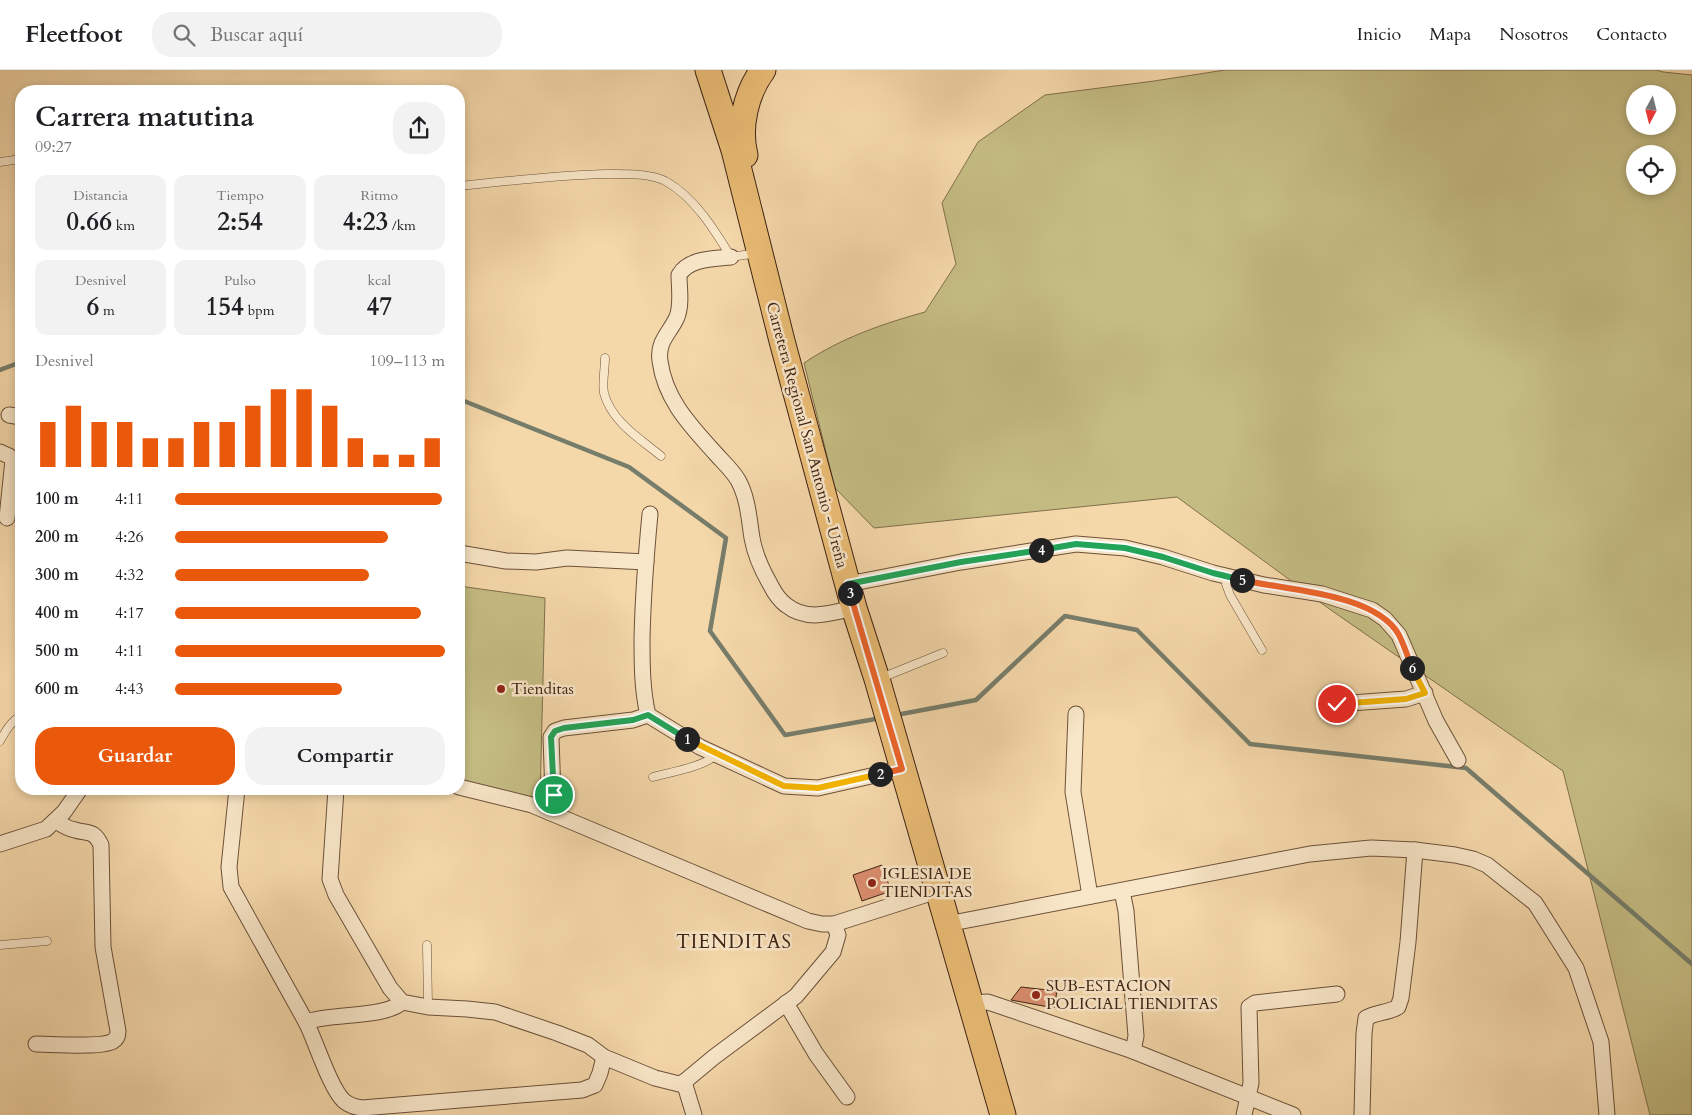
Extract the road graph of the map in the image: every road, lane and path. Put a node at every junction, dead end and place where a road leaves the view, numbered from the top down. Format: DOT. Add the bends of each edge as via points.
graph roads {
  1 [pos="708,70"];
  2 [pos="763,70"];
  3 [pos="15,160"];
  4 [pos="0,162"];
  5 [pos="465,185"];
  6 [pos="759,253"];
  7 [pos="731,257"];
  8 [pos="782,341"];
  9 [pos="606,358"];
  10 [pos="0,452"];
  11 [pos="661,456"];
  12 [pos="650,514"];
  13 [pos="10,519"];
  14 [pos="465,553"];
  15 [pos="646,562"];
  16 [pos="1228,576"];
  17 [pos="848,584"];
  18 [pos="854,608"];
  19 [pos="1262,650"];
  20 [pos="943,654"];
  21 [pos="879,689"];
  22 [pos="1425,693"];
  23 [pos="1337,704"];
  24 [pos="1076,714"];
  25 [pos="648,715"];
  26 [pos="15,720"];
  27 [pos="0,741"];
  28 [pos="717,754"];
  29 [pos="1458,760"];
  30 [pos="902,769"];
  31 [pos="653,777"];
  32 [pos="465,788"];
  33 [pos="76,795"];
  34 [pos="236,795"];
  35 [pos="336,795"];
  36 [pos="551,812"];
  37 [pos="56,822"];
  38 [pos="0,844"];
  39 [pos="1414,850"];
  40 [pos="938,891"];
  41 [pos="1122,891"];
  42 [pos="1090,896"];
  43 [pos="834,924"];
  44 [pos="947,924"];
  45 [pos="47,942"];
  46 [pos="0,945"];
  47 [pos="428,945"];
  48 [pos="1337,994"];
  49 [pos="402,1002"];
  50 [pos="786,1003"];
  51 [pos="970,1003"];
  52 [pos="428,1007"];
  53 [pos="306,1022"];
  54 [pos="36,1044"];
  55 [pos="1133,1051"];
  56 [pos="604,1057"];
  57 [pos="684,1082"];
  58 [pos="848,1096"];
  59 [pos="1248,1099"];
  60 [pos="351,1111"];
  61 [pos="694,1115"];
  62 [pos="1003,1115"];
  63 [pos="1244,1115"];
  64 [pos="1293,1115"];
  65 [pos="1362,1115"];
  66 [pos="1608,1115"];
  1 -- 6 [label="main road, Carretera Regional San Antonio - Ureña" via="734,150"];
  2 -- 8 [label="main road" via="750,92 745,110 744,149 774,258 784,322"];
  3 -- 4 [label="lane"];
  5 -- 7 [label="lane" via="566,175 636,174 667,181 702,214"];
  6 -- 7 [label="lane"];
  6 -- 8 [label="main road, Carretera Regional San Antonio - Ureña"];
  7 -- 18 [label="street" via="688,265 679,275 677,316 659,352 666,389 681,415 738,480 746,499 760,567 784,604 794,612 815,616"];
  8 -- 17 [label="main road, Carretera Regional San Antonio - Ureña"];
  9 -- 11 [label="lane" via="604,392 610,408 620,422"];
  10 -- 13 [label="street" via="12,460"];
  12 -- 15 [label="street"];
  14 -- 15 [label="street" via="506,561 567,558"];
  15 -- 25 [label="street" via="642,665"];
  16 -- 17 [label="street" via="1125,548 1076,544"];
  16 -- 19 [label="lane" via="1226,584 1230,595"];
  16 -- 22 [label="street" via="1322,594 1372,610 1399,635"];
  17 -- 18 [label="main road, Carretera Regional San Antonio - Ureña"];
  18 -- 21 [label="main road, Carretera Regional San Antonio - Ureña"];
  20 -- 21 [label="lane"];
  21 -- 30 [label="main road, Carretera Regional San Antonio - Ureña"];
  22 -- 23 [label="street" via="1406,699"];
  22 -- 29 [label="street" via="1436,721"];
  24 -- 42 [label="street" via="1073,792"];
  25 -- 28 [label="street"];
  25 -- 36 [label="street" via="555,731 551,737 554,795"];
  26 -- 27 [label="lane"];
  28 -- 30 [label="street" via="774,783 793,788 818,788"];
  28 -- 31 [label="lane" via="695,766"];
  30 -- 40 [label="main road, Carretera Regional San Antonio - Ureña"];
  32 -- 36 [label="street"];
  33 -- 37 [label="street"];
  34 -- 53 [label="street" via="229,867 231,887"];
  35 -- 49 [label="street" via="330,879 390,988"];
  36 -- 43 [label="street" via="808,921"];
  37 -- 38 [label="street" via="46,829"];
  37 -- 54 [label="street" via="92,833 101,845 103,947 118,1031 112,1042 97,1045"];
  39 -- 41 [label="street" via="1371,848 1310,854"];
  39 -- 65 [label="street" via="1401,998 1394,1010 1366,1018"];
  39 -- 66 [label="street" via="1473,859 1535,903 1576,968 1601,1042"];
  40 -- 43 [label="street"];
  40 -- 44 [label="main road, Carretera Regional San Antonio - Ureña"];
  41 -- 42 [label="street"];
  41 -- 55 [label="street" via="1136,1036"];
  42 -- 44 [label="street"];
  43 -- 50 [label="street" via="838,935 833,952 796,996"];
  44 -- 51 [label="main road, Carretera Regional San Antonio - Ureña"];
  45 -- 46 [label="lane"];
  47 -- 52 [label="lane"];
  48 -- 59 [label="street" via="1254,1003 1249,1007 1251,1083"];
  49 -- 52 [label="street"];
  49 -- 53 [label="street" via="397,1007 379,1012"];
  50 -- 57 [label="street"];
  50 -- 58 [label="street" via="816,1054"];
  51 -- 55 [label="street" via="988,1002"];
  51 -- 62 [label="main road, Carretera Regional San Antonio - Ureña"];
  52 -- 56 [label="street" via="495,1012 588,1045"];
  53 -- 60 [label="street" via="330,1079"];
  55 -- 59 [label="street"];
  56 -- 57 [label="street" via="655,1078 672,1083"];
  56 -- 60 [label="street" via="595,1084 582,1090"];
  57 -- 61 [label="street"];
  59 -- 63 [label="street"];
  59 -- 64 [label="street"];
}
